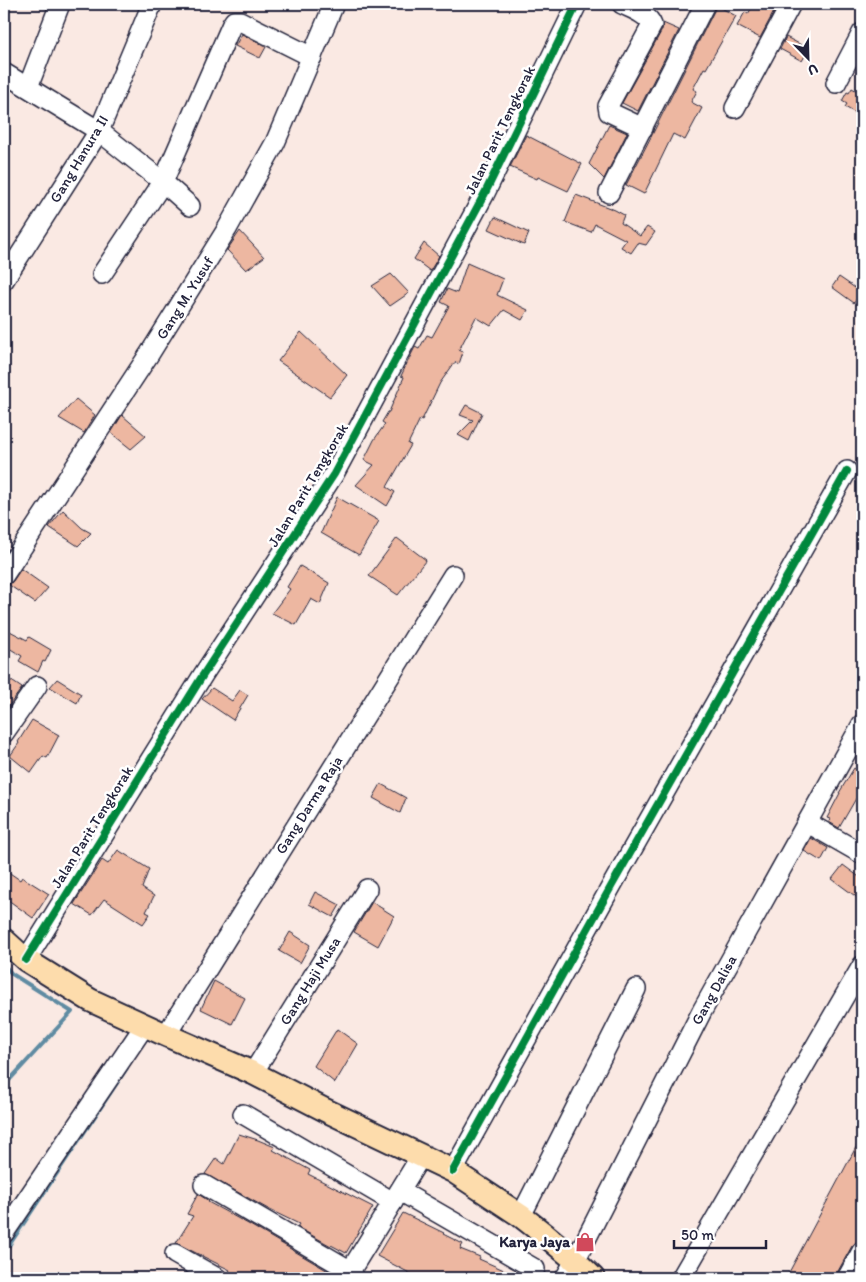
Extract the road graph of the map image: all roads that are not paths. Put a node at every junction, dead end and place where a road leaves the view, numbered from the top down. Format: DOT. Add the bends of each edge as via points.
graph roads {
  1 [pos="60,4"];
  2 [pos="152,4"];
  3 [pos="334,4"];
  4 [pos="577,4"];
  5 [pos="622,4"];
  6 [pos="705,4"];
  7 [pos="791,4"];
  8 [pos="862,33"];
  9 [pos="312,57"];
  10 [pos="5,78"];
  11 [pos="836,83"];
  12 [pos="28,88"];
  13 [pos="736,108"];
  14 [pos="643,128"];
  15 [pos="99,131"];
  16 [pos="163,182"];
  17 [pos="610,193"];
  18 [pos="190,206"];
  19 [pos="102,274"];
  20 [pos="4,280"];
  21 [pos="847,471"];
  22 [pos="4,575"];
  23 [pos="454,575"];
  24 [pos="37,686"];
  25 [pos="862,724"];
  26 [pos="4,733"];
  27 [pos="808,823"];
  28 [pos="862,854"];
  29 [pos="367,889"];
  30 [pos="4,940"];
  31 [pos="26,960"];
  32 [pos="862,966"];
  33 [pos="636,989"];
  34 [pos="146,1025"];
  35 [pos="166,1035"];
  36 [pos="253,1073"];
  37 [pos="243,1114"];
  38 [pos="421,1156"];
  39 [pos="453,1171"];
  40 [pos="204,1185"];
  41 [pos="397,1196"];
  42 [pos="520,1216"];
  43 [pos="4,1233"];
  44 [pos="862,1251"];
  45 [pos="175,1254"];
  46 [pos="535,1269"];
  47 [pos="570,1270"];
  48 [pos="348,1274"];
  49 [pos="217,1278"];
  50 [pos="593,1278"];
  51 [pos="681,1278"];
  52 [pos="847,1278"];
  1 -- 12 [label="street"];
  2 -- 15 [label="street, Gang Hanura II"];
  3 -- 9 [label="street, Gang M. Yusuf"];
  4 -- 31 [label="street, Jalan Parit Tengkorak" via="485,193 334,474 203,675"];
  5 -- 14 [label="street" via="646,17 652,25 608,109"];
  6 -- 14 [label="street"];
  7 -- 13 [label="street"];
  8 -- 11 [label="street"];
  9 -- 16 [label="street" via="240,21 234,21"];
  9 -- 22 [label="street, Gang M. Yusuf" via="275,143 228,229"];
  10 -- 12 [label="street"];
  12 -- 15 [label="street"];
  14 -- 17 [label="street"];
  15 -- 16 [label="street"];
  15 -- 20 [label="street, Gang Hanura II"];
  16 -- 18 [label="street"];
  16 -- 19 [label="street"];
  21 -- 39 [label="street"];
  23 -- 35 [label="street, Gang Darma Raja"];
  24 -- 26 [label="street"];
  25 -- 27 [label="street, Gang Dalisa"];
  27 -- 28 [label="street"];
  27 -- 47 [label="street, Gang Dalisa" via="702,1012"];
  29 -- 36 [label="street, Gang Haji Musa"];
  30 -- 31 [label="main road"];
  31 -- 34 [label="main road" via="90,1000"];
  32 -- 51 [label="street"];
  33 -- 42 [label="street"];
  34 -- 35 [label="main road"];
  34 -- 43 [label="street"];
  35 -- 36 [label="main road"];
  36 -- 38 [label="main road"];
  37 -- 41 [label="street"];
  38 -- 39 [label="main road"];
  38 -- 41 [label="street"];
  39 -- 42 [label="main road"];
  40 -- 48 [label="street"];
  41 -- 46 [label="street"];
  41 -- 48 [label="street"];
  42 -- 47 [label="main road" via="544,1234"];
  44 -- 52 [label="street"];
  45 -- 49 [label="street"];
  47 -- 50 [label="main road"];
}
